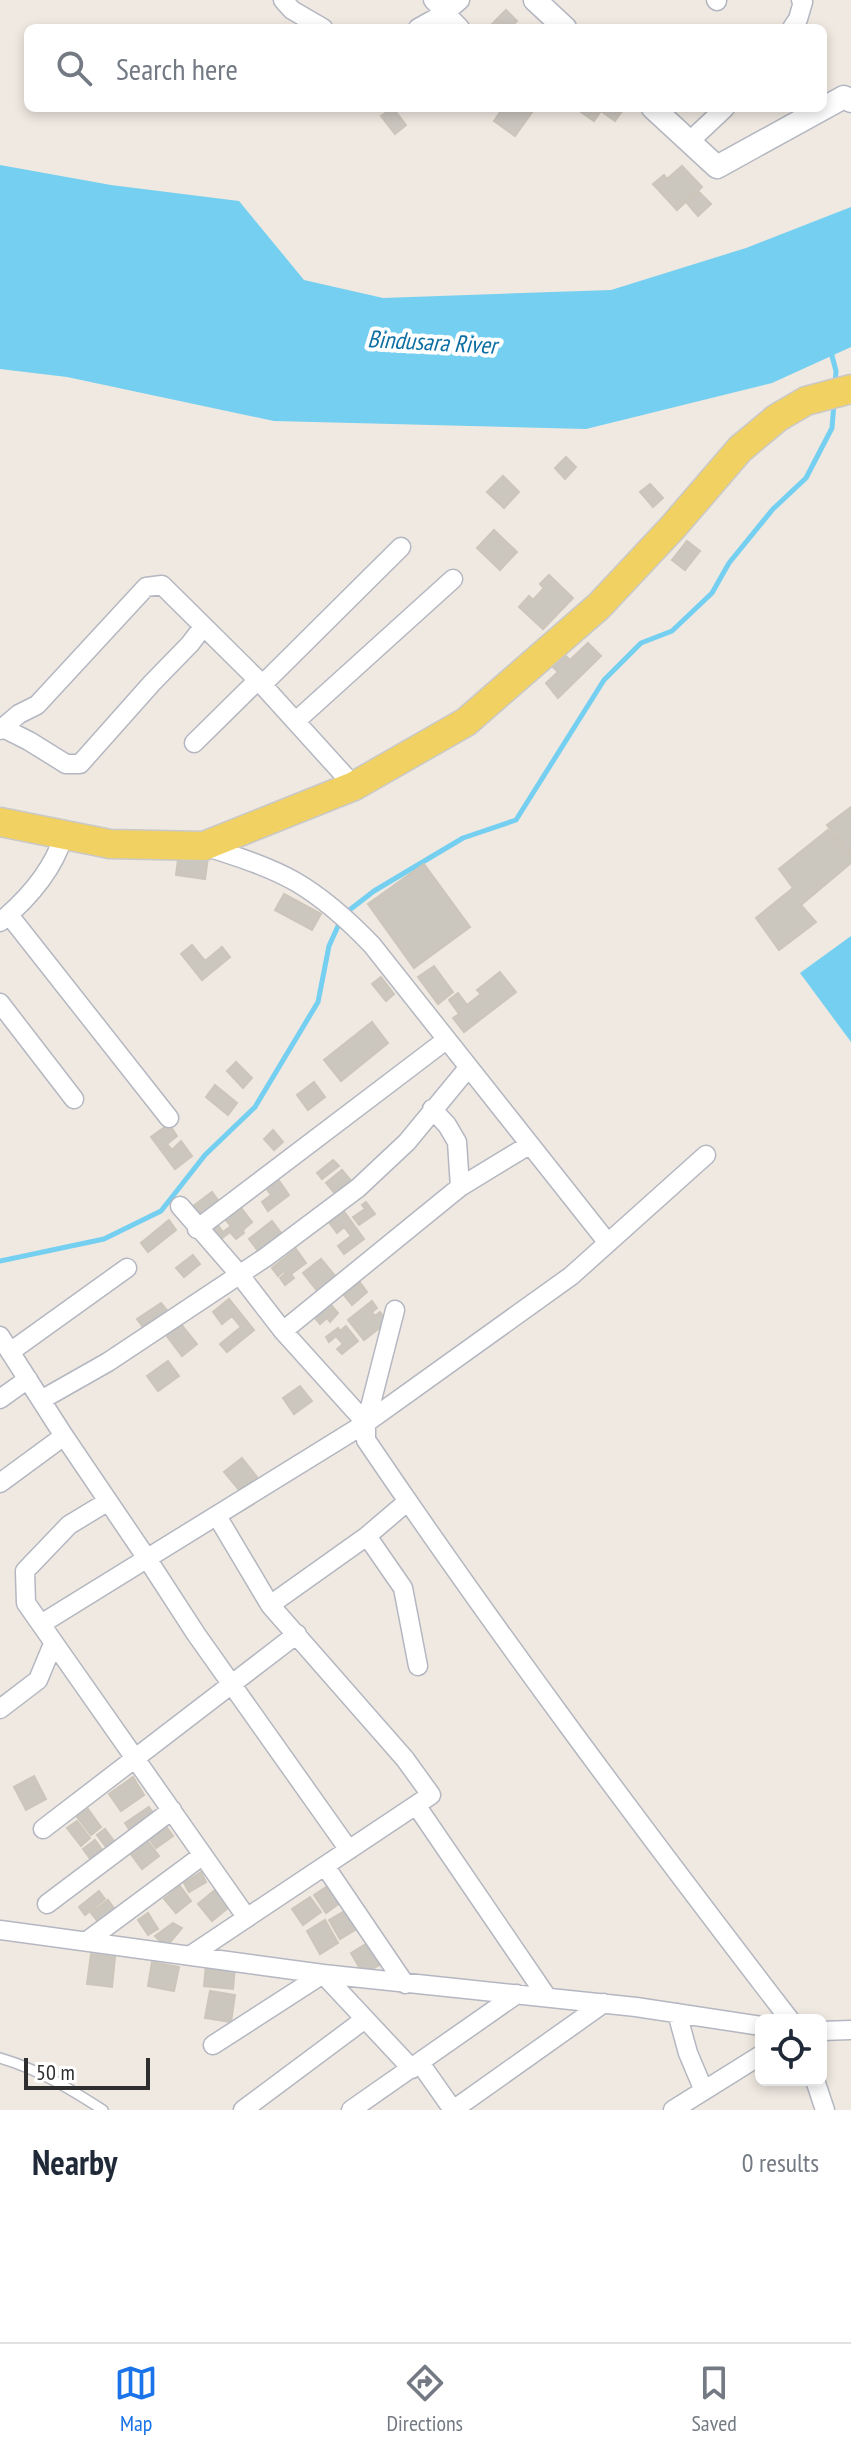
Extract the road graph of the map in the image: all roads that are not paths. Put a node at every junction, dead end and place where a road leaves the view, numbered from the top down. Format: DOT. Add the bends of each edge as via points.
graph roads {
  1 [pos="283,0"];
  2 [pos="460,0"];
  3 [pos="535,0"];
  4 [pos="803,1"];
  5 [pos="439,6"];
  6 [pos="316,24"];
  7 [pos="422,24"];
  8 [pos="456,24"];
  9 [pos="561,24"];
  10 [pos="795,24"];
  11 [pos="851,101"];
  12 [pos="827,106"];
  13 [pos="657,112"];
  14 [pos="721,112"];
  15 [pos="817,112"];
  16 [pos="690,141"];
  17 [pos="851,389"];
  18 [pos="401,547"];
  19 [pos="453,579"];
  20 [pos="203,627"];
  21 [pos="260,683"];
  22 [pos="296,721"];
  23 [pos="1,729"];
  24 [pos="194,743"];
  25 [pos="354,786"];
  26 [pos="0,822"];
  27 [pos="64,835"];
  28 [pos="204,846"];
  29 [pos="4,918"];
  30 [pos="0,1003"];
  31 [pos="446,1040"];
  32 [pos="468,1068"];
  33 [pos="74,1099"];
  34 [pos="432,1109"];
  35 [pos="169,1118"];
  36 [pos="529,1145"];
  37 [pos="706,1155"];
  38 [pos="460,1187"];
  39 [pos="180,1206"];
  40 [pos="197,1229"];
  41 [pos="608,1243"];
  42 [pos="127,1268"];
  43 [pos="239,1274"];
  44 [pos="395,1310"];
  45 [pos="283,1331"];
  46 [pos="5,1344"];
  47 [pos="28,1379"];
  48 [pos="0,1399"];
  49 [pos="41,1400"];
  50 [pos="366,1423"];
  51 [pos="64,1436"];
  52 [pos="0,1483"];
  53 [pos="408,1501"];
  54 [pos="107,1502"];
  55 [pos="217,1516"];
  56 [pos="367,1536"];
  57 [pos="148,1560"];
  58 [pos="270,1605"];
  59 [pos="41,1624"];
  60 [pos="297,1634"];
  61 [pos="53,1644"];
  62 [pos="418,1666"];
  63 [pos="230,1683"];
  64 [pos="0,1709"];
  65 [pos="134,1758"];
  66 [pos="416,1805"];
  67 [pos="172,1810"];
  68 [pos="43,1829"];
  69 [pos="349,1850"];
  70 [pos="203,1855"];
  71 [pos="325,1866"];
  72 [pos="47,1904"];
  73 [pos="247,1918"];
  74 [pos="2,1926"];
  75 [pos="87,1941"];
  76 [pos="191,1955"];
  77 [pos="323,1974"];
  78 [pos="405,1984"];
  79 [pos="517,1994"];
  80 [pos="547,1997"];
  81 [pos="604,2003"];
  82 [pos="677,2013"];
  83 [pos="785,2014"];
  84 [pos="365,2019"];
  85 [pos="755,2025"];
  86 [pos="851,2030"];
  87 [pos="827,2031"];
  88 [pos="213,2045"];
  89 [pos="0,2058"];
  90 [pos="755,2059"];
  91 [pos="416,2066"];
  92 [pos="817,2086"];
  93 [pos="704,2091"];
  94 [pos="103,2110"];
  95 [pos="243,2110"];
  96 [pos="351,2110"];
  97 [pos="453,2110"];
  98 [pos="673,2110"];
  99 [pos="825,2110"];
  1 -- 6 [label="street"];
  2 -- 5 [label="street"];
  3 -- 9 [label="street"];
  4 -- 10 [label="street"];
  5 -- 7 [label="street"];
  5 -- 8 [label="street"];
  11 -- 12 [label="street" via="844,97"];
  13 -- 16 [label="street"];
  14 -- 16 [label="street"];
  15 -- 16 [label="street" via="717,167"];
  17 -- 25 [label="main road" via="806,401 777,418 740,449 599,606 466,722"];
  18 -- 21 [label="street"];
  19 -- 22 [label="street"];
  20 -- 21 [label="street"];
  20 -- 23 [label="street" via="80,764 66,764"];
  20 -- 23 [label="street" via="162,585 146,587 37,705"];
  21 -- 22 [label="street"];
  21 -- 24 [label="street"];
  22 -- 25 [label="street"];
  25 -- 28 [label="main road"];
  26 -- 27 [label="main road"];
  27 -- 28 [label="main road" via="110,844"];
  27 -- 29 [label="street" via="39,882"];
  28 -- 31 [label="street" via="295,882 343,915"];
  29 -- 35 [label="street"];
  30 -- 33 [label="street"];
  31 -- 32 [label="street"];
  31 -- 40 [label="street"];
  32 -- 34 [label="street"];
  32 -- 36 [label="street"];
  34 -- 38 [label="street" via="457,1142"];
  34 -- 43 [label="street" via="407,1142 358,1188"];
  36 -- 38 [label="street"];
  36 -- 41 [label="street"];
  37 -- 41 [label="street"];
  38 -- 45 [label="street"];
  39 -- 40 [label="street"];
  40 -- 43 [label="street"];
  41 -- 50 [label="street" via="571,1276"];
  42 -- 46 [label="street"];
  43 -- 45 [label="street"];
  43 -- 49 [label="street"];
  44 -- 50 [label="street"];
  45 -- 50 [label="street"];
  46 -- 47 [label="street"];
  47 -- 48 [label="street"];
  47 -- 49 [label="street"];
  49 -- 51 [label="street"];
  50 -- 53 [label="street" via="366,1440"];
  50 -- 55 [label="street"];
  51 -- 52 [label="street"];
  51 -- 54 [label="street"];
  53 -- 56 [label="street"];
  53 -- 83 [label="street"];
  54 -- 57 [label="street"];
  54 -- 59 [label="street" via="69,1525 25,1571 26,1603"];
  55 -- 57 [label="street"];
  55 -- 58 [label="street"];
  56 -- 58 [label="street"];
  56 -- 62 [label="street" via="403,1588"];
  57 -- 59 [label="street"];
  57 -- 63 [label="street"];
  58 -- 60 [label="street"];
  59 -- 61 [label="street"];
  60 -- 63 [label="street"];
  60 -- 66 [label="street" via="431,1795"];
  61 -- 64 [label="street" via="38,1680"];
  61 -- 65 [label="street"];
  63 -- 65 [label="street"];
  63 -- 69 [label="street"];
  65 -- 67 [label="street"];
  65 -- 68 [label="street"];
  66 -- 69 [label="street"];
  66 -- 80 [label="street"];
  67 -- 70 [label="street"];
  67 -- 72 [label="street"];
  69 -- 71 [label="street"];
  70 -- 73 [label="street"];
  70 -- 75 [label="street"];
  71 -- 73 [label="street"];
  71 -- 78 [label="street"];
  73 -- 76 [label="street"];
  74 -- 75 [label="street"];
  75 -- 76 [label="street"];
  76 -- 77 [label="street"];
  77 -- 78 [label="street"];
  77 -- 84 [label="street"];
  77 -- 88 [label="street"];
  78 -- 79 [label="street"];
  79 -- 80 [label="street"];
  79 -- 91 [label="street"];
  80 -- 81 [label="street"];
  81 -- 82 [label="street"];
  81 -- 97 [label="street"];
  82 -- 85 [label="street"];
  82 -- 93 [label="street"];
  84 -- 91 [label="street"];
  84 -- 95 [label="street"];
  86 -- 87 [label="street"];
  89 -- 94 [label="lane" via="60,2083"];
  90 -- 93 [label="street"];
  91 -- 96 [label="street"];
  91 -- 97 [label="street"];
  92 -- 99 [label="street"];
  93 -- 98 [label="street"];
}
